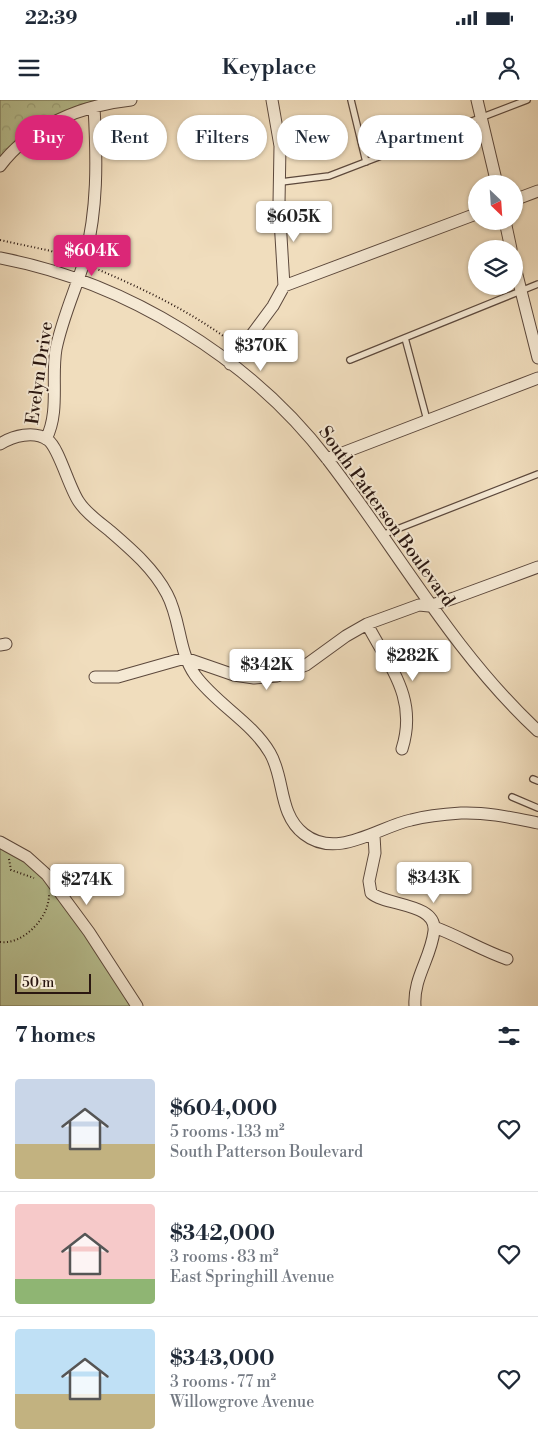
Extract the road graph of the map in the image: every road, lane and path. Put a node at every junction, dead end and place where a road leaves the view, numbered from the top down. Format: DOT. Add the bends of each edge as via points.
graph roads {
  1 [pos="130,100"];
  2 [pos="272,100"];
  3 [pos="351,100"];
  4 [pos="477,100"];
  5 [pos="527,100"];
  6 [pos="94,107"];
  7 [pos="481,115"];
  8 [pos="482,117"];
  9 [pos="482,121"];
  10 [pos="371,160"];
  11 [pos="366,162"];
  12 [pos="0,166"];
  13 [pos="495,175"];
  14 [pos="281,182"];
  15 [pos="538,191"];
  16 [pos="523,197"];
  17 [pos="468,217"];
  18 [pos="0,240"];
  19 [pos="0,258"];
  20 [pos="83,263"];
  21 [pos="77,281"];
  22 [pos="538,284"];
  23 [pos="284,286"];
  24 [pos="523,290"];
  25 [pos="510,295"];
  26 [pos="521,295"];
  27 [pos="405,338"];
  28 [pos="241,349"];
  29 [pos="538,358"];
  30 [pos="350,360"];
  31 [pos="230,364"];
  32 [pos="538,378"];
  33 [pos="427,420"];
  34 [pos="46,439"];
  35 [pos="0,444"];
  36 [pos="327,459"];
  37 [pos="538,474"];
  38 [pos="381,535"];
  39 [pos="538,567"];
  40 [pos="429,606"];
  41 [pos="367,624"];
  42 [pos="186,658"];
  43 [pos="95,677"];
  44 [pos="538,731"];
  45 [pos="402,749"];
  46 [pos="512,796"];
  47 [pos="538,808"];
  48 [pos="538,822"];
  49 [pos="374,835"];
  50 [pos="0,842"];
  51 [pos="7,856"];
  52 [pos="38,879"];
  53 [pos="46,888"];
  54 [pos="434,927"];
  55 [pos="0,942"];
  56 [pos="507,959"];
  57 [pos="136,1006"];
  58 [pos="415,1006"];
  1 -- 6 [label="street"];
  2 -- 14 [label="street" via="280,146"];
  3 -- 11 [label="lane"];
  4 -- 7 [label="street"];
  5 -- 8 [label="lane"];
  6 -- 12 [label="street" via="32,136"];
  6 -- 20 [label="street, Evelyn Drive" via="96,200"];
  9 -- 13 [label="street"];
  10 -- 11 [label="lane"];
  11 -- 14 [label="lane" via="329,176"];
  14 -- 23 [label="street" via="279,203"];
  15 -- 16 [label="street"];
  17 -- 23 [label="street"];
  18 -- 20 [label="path" via="51,251"];
  19 -- 21 [label="street, South Patterson Boulevard"];
  20 -- 21 [label="street, Evelyn Drive"];
  20 -- 28 [label="path" via="153,294"];
  21 -- 31 [label="street, South Patterson Boulevard" via="162,319"];
  21 -- 34 [label="street, Evelyn Drive" via="56,350 54,410"];
  22 -- 24 [label="lane"];
  23 -- 28 [label="street"];
  25 -- 27 [label="lane"];
  26 -- 29 [label="street"];
  27 -- 30 [label="lane"];
  27 -- 33 [label="lane"];
  28 -- 31 [label="street"];
  31 -- 36 [label="street, South Patterson Boulevard" via="291,417"];
  32 -- 33 [label="street"];
  33 -- 36 [label="street"];
  34 -- 35 [label="street" via="16,436"];
  34 -- 42 [label="street" via="54,446 79,502 159,580 175,610"];
  36 -- 38 [label="street, South Patterson Boulevard"];
  37 -- 38 [label="lane"];
  38 -- 40 [label="street, South Patterson Boulevard"];
  39 -- 40 [label="street"];
  40 -- 41 [label="street" via="419,605"];
  40 -- 44 [label="street, South Patterson Boulevard" via="490,683"];
  41 -- 42 [label="street" via="306,665 277,676 254,678 234,675"];
  41 -- 45 [label="street" via="406,700 408,727"];
  42 -- 43 [label="street" via="118,677"];
  42 -- 49 [label="street" via="205,688 269,751 287,811 303,834 312,840 332,843"];
  46 -- 47 [label="lane"];
  48 -- 49 [label="street" via="460,813 411,820"];
  49 -- 54 [label="street" via="375,852 369,881 372,893 385,901 420,910 431,919"];
  50 -- 57 [label="street" via="27,857 47,875 89,932"];
  51 -- 52 [label="path" via="11,870"];
  53 -- 55 [label="path" via="48,904 40,920 16,940"];
  54 -- 56 [label="street" via="482,951"];
  54 -- 58 [label="street" via="416,982"];
}
